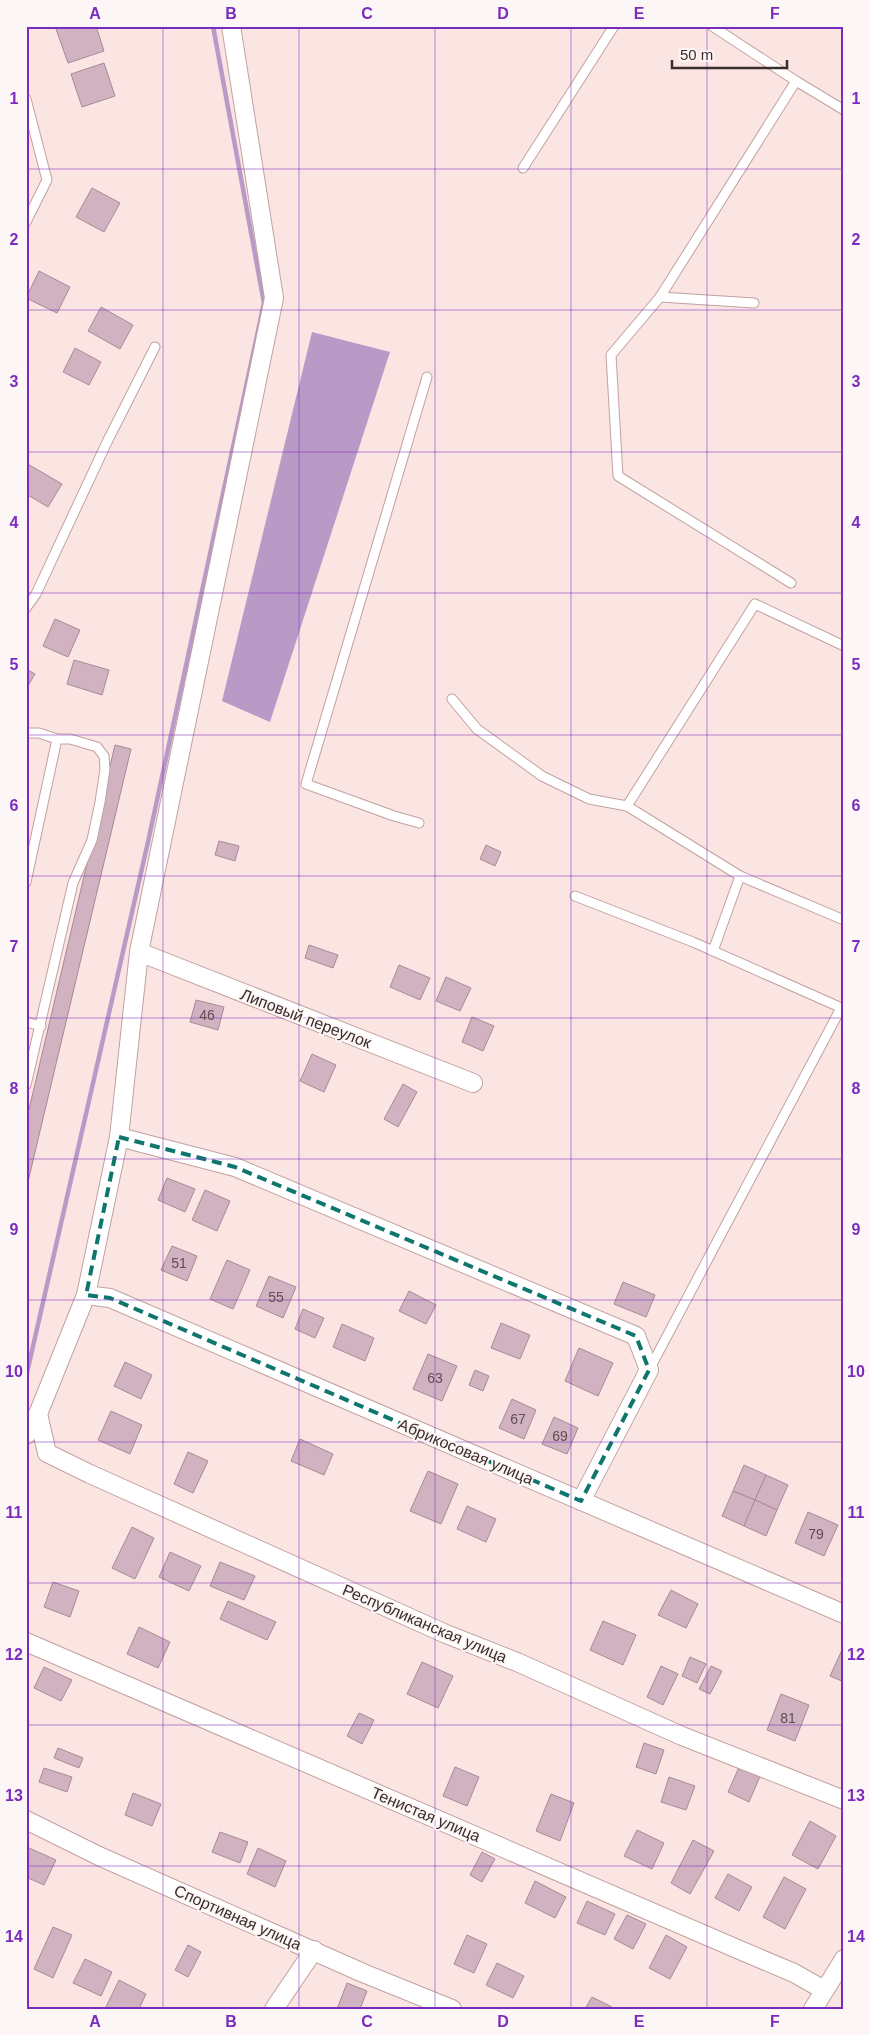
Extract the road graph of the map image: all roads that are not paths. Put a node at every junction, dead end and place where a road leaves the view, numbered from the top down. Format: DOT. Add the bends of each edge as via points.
graph roads {
  1 [pos="231,26"];
  2 [pos="614,26"];
  3 [pos="712,26"];
  4 [pos="796,81"];
  5 [pos="26,99"];
  6 [pos="844,110"];
  7 [pos="523,168"];
  8 [pos="26,222"];
  9 [pos="660,298"];
  10 [pos="754,303"];
  11 [pos="154,347"];
  12 [pos="427,377"];
  13 [pos="791,583"];
  14 [pos="26,608"];
  15 [pos="844,646"];
  16 [pos="452,699"];
  17 [pos="26,733"];
  18 [pos="57,739"];
  19 [pos="627,806"];
  20 [pos="419,823"];
  21 [pos="740,876"];
  22 [pos="26,882"];
  23 [pos="575,896"];
  24 [pos="844,920"];
  25 [pos="713,951"];
  26 [pos="139,952"];
  27 [pos="842,1008"];
  28 [pos="26,1022"];
  29 [pos="41,1026"];
  30 [pos="473,1083"];
  31 [pos="26,1085"];
  32 [pos="119,1137"];
  33 [pos="86,1295"];
  34 [pos="648,1370"];
  35 [pos="38,1414"];
  36 [pos="26,1435"];
  37 [pos="581,1501"];
  38 [pos="844,1614"];
  39 [pos="26,1642"];
  40 [pos="844,1800"];
  41 [pos="26,1820"];
  42 [pos="314,1950"];
  43 [pos="844,1959"];
  44 [pos="824,1990"];
  45 [pos="274,2009"];
  46 [pos="452,2009"];
  47 [pos="813,2009"];
  1 -- 26 [label="street" via="274,298"];
  2 -- 7 [label="lane"];
  3 -- 4 [label="lane"];
  4 -- 6 [label="lane"];
  4 -- 9 [label="lane"];
  5 -- 8 [label="lane" via="47,180"];
  9 -- 10 [label="lane"];
  9 -- 13 [label="lane" via="611,355 618,476"];
  11 -- 14 [label="lane" via="36,594"];
  12 -- 20 [label="lane" via="306,784"];
  15 -- 19 [label="lane" via="755,604"];
  16 -- 19 [label="lane" via="477,729 542,776 589,799"];
  17 -- 18 [label="lane"];
  18 -- 22 [label="lane"];
  18 -- 29 [label="lane" via="70,739 97,747 104,756 105,769 92,840 73,883"];
  19 -- 21 [label="lane"];
  21 -- 24 [label="lane"];
  21 -- 25 [label="lane"];
  23 -- 25 [label="lane"];
  25 -- 27 [label="lane"];
  26 -- 30 [label="street, Липовый переулок"];
  26 -- 32 [label="street"];
  27 -- 34 [label="lane"];
  28 -- 29 [label="lane"];
  29 -- 31 [label="lane"];
  32 -- 33 [label="street"];
  32 -- 34 [label="street" via="235,1167 636,1336"];
  33 -- 35 [label="street"];
  33 -- 37 [label="street, Абрикосовая улица" via="110,1298"];
  34 -- 37 [label="street"];
  35 -- 36 [label="street"];
  35 -- 40 [label="street, Республиканская улица" via="47,1453 81,1470 446,1634 682,1736"];
  37 -- 38 [label="street, Абрикосовая улица"];
  39 -- 44 [label="street, Тенистая улица" via="760,1958"];
  41 -- 42 [label="street, Спортивная улица" via="101,1858"];
  42 -- 45 [label="street"];
  42 -- 46 [label="street, Спортивная улица"];
  43 -- 44 [label="street"];
  44 -- 47 [label="street"];
}
